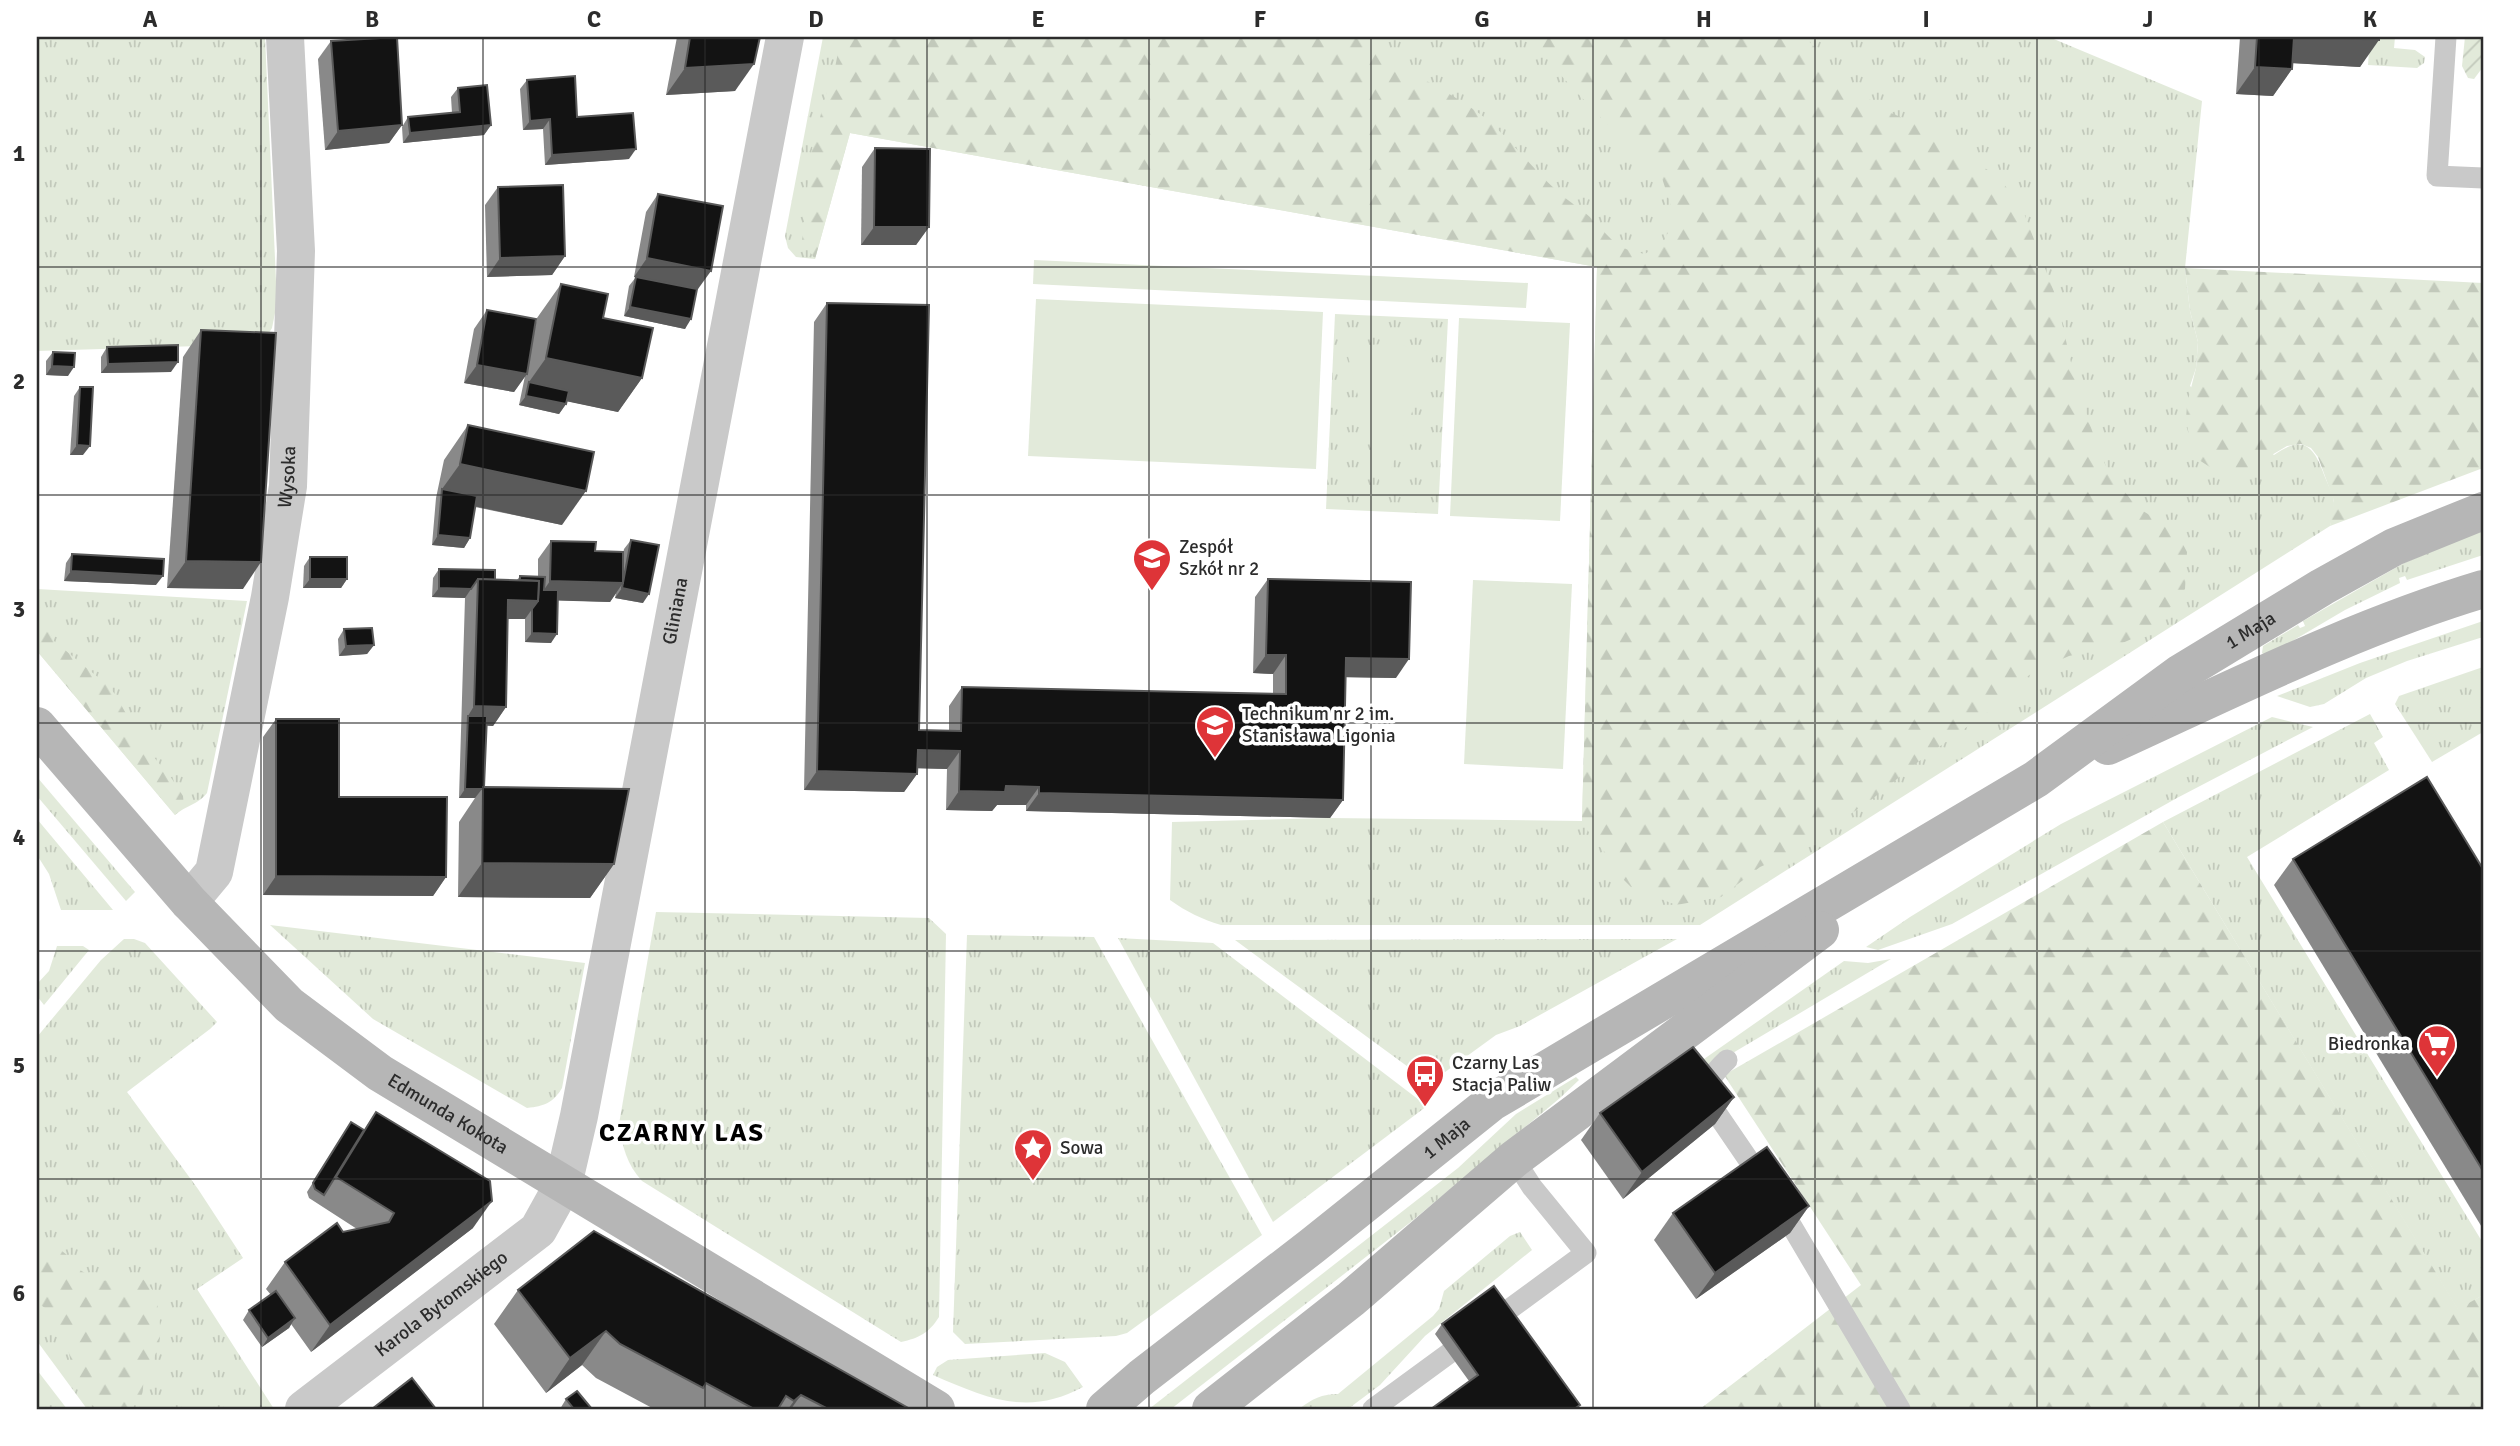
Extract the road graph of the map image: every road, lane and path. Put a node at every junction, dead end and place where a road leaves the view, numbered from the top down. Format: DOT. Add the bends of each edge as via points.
graph roads {
  1 [pos="285,37"];
  2 [pos="785,37"];
  3 [pos="2446,37"];
  4 [pos="2483,178"];
  5 [pos="2483,511"];
  6 [pos="2483,589"];
  7 [pos="37,726"];
  8 [pos="2036,779"];
  9 [pos="1924,845"];
  10 [pos="189,902"];
  11 [pos="1727,1060"];
  12 [pos="1514,1159"];
  13 [pos="563,1185"];
  14 [pos="1215,1408"];
  15 [pos="304,1409"];
  16 [pos="936,1409"];
  17 [pos="1105,1409"];
  18 [pos="1373,1409"];
  19 [pos="1900,1409"];
  1 -- 10 [label="street, Wysoka" via="296,251 288,486 214,872"];
  2 -- 13 [label="street, Gliniana"];
  3 -- 4 [label="lane" via="2437,176"];
  5 -- 8 [label="street, 1 Maja" via="2394,547 2322,587 2179,674"];
  6 -- 8 [label="street, 1 Maja" via="2323,648"];
  7 -- 10 [label="street, Edmunda Kokota"];
  8 -- 9 [label="street, 1 Maja"];
  9 -- 12 [label="street, 1 Maja" via="1796,950"];
  9 -- 17 [label="street, 1 Maja" via="1492,1102"];
  10 -- 13 [label="street, Edmunda Kokota" via="289,1005 380,1073"];
  11 -- 19 [label="lane" via="1712,1074 1709,1102 1778,1203"];
  12 -- 14 [label="street, 1 Maja"];
  12 -- 18 [label="lane" via="1586,1253"];
  13 -- 15 [label="street, Karola Bytomskiego" via="538,1230"];
  13 -- 16 [label="street, Edmunda Kokota"];
}
